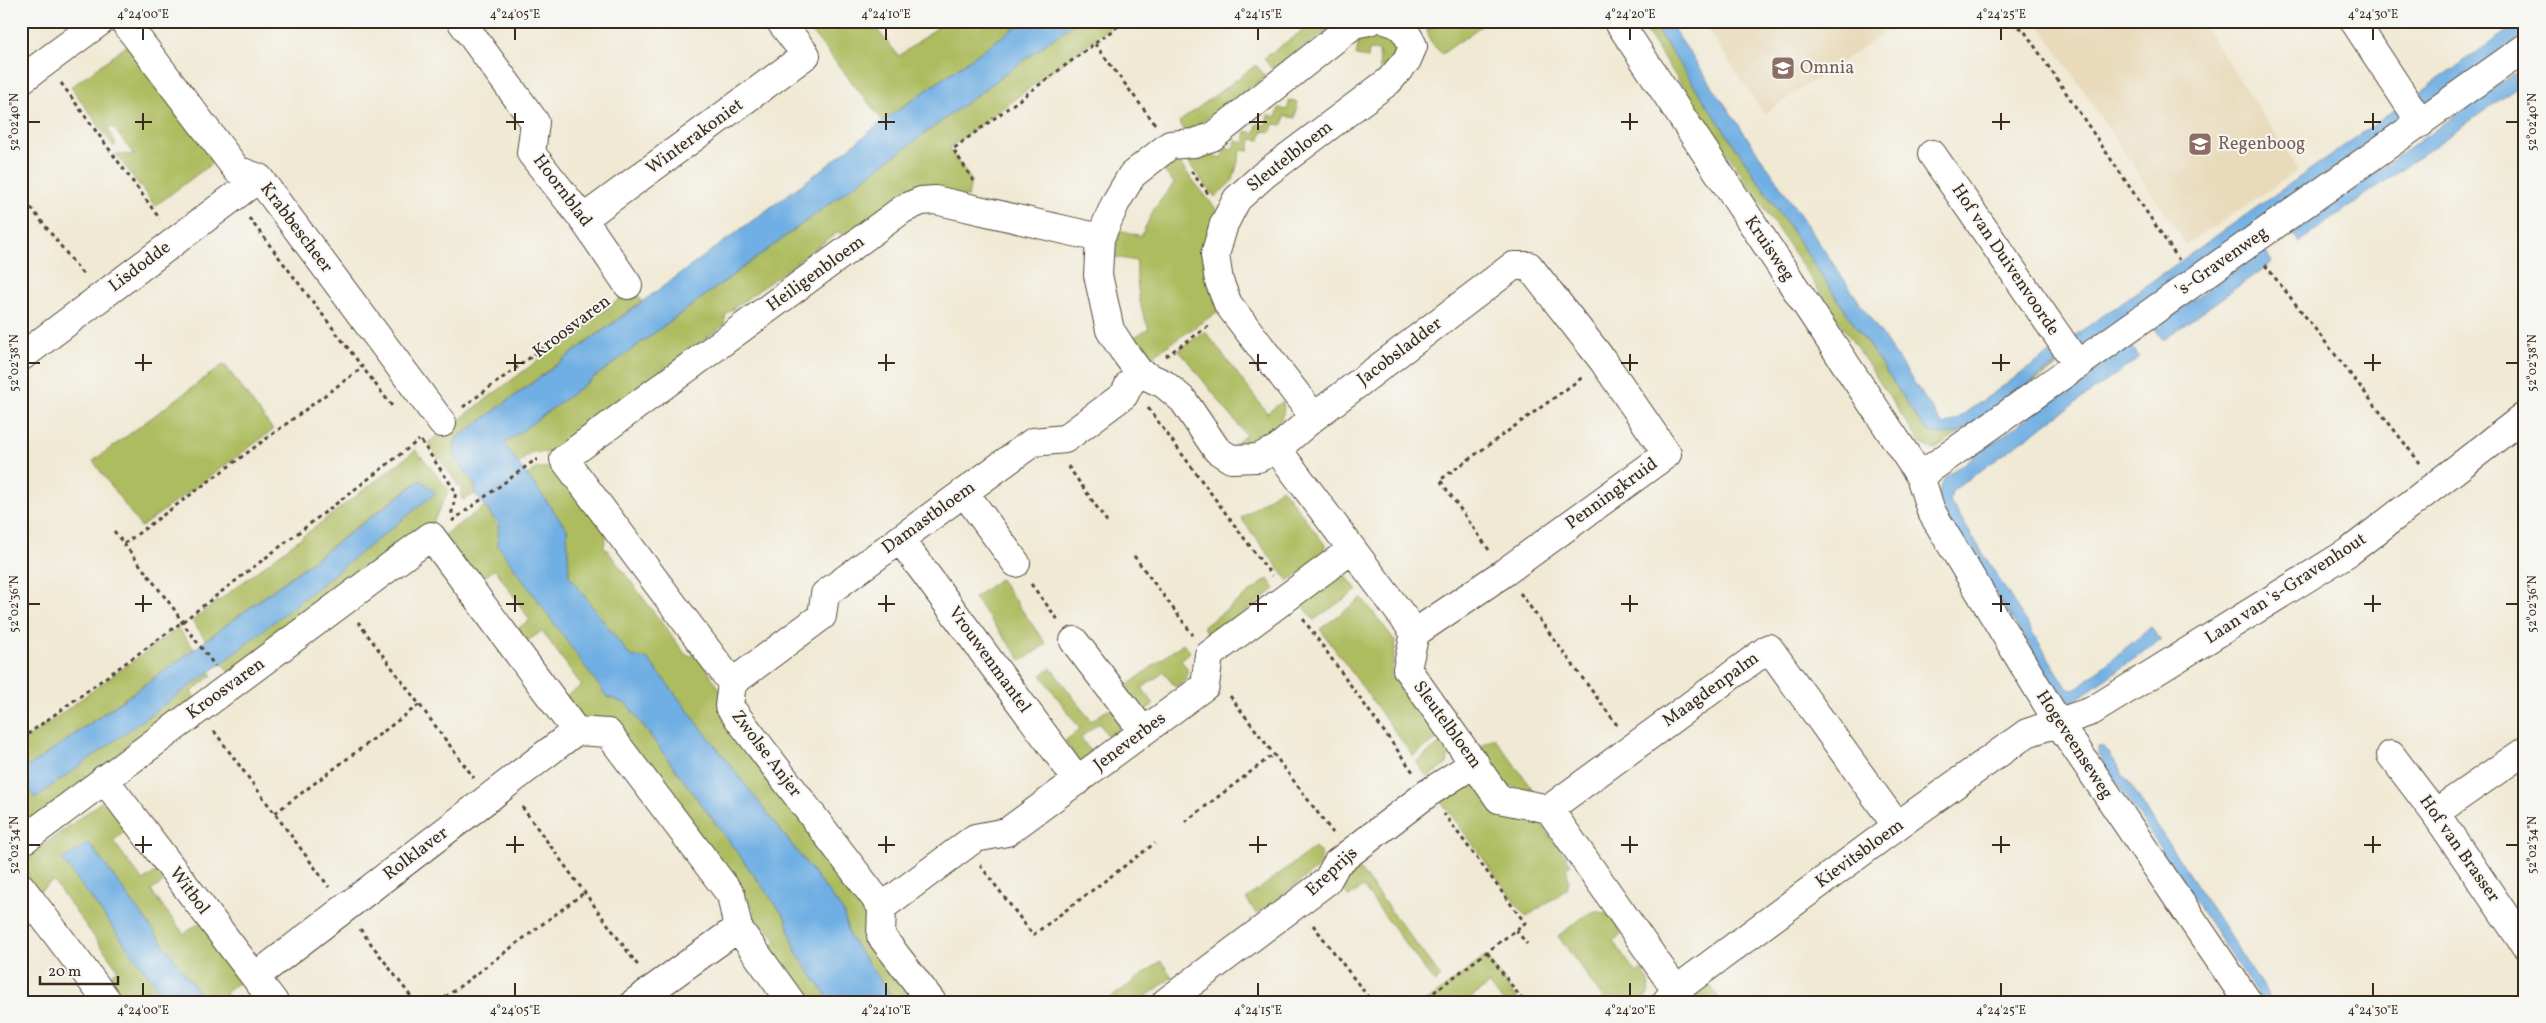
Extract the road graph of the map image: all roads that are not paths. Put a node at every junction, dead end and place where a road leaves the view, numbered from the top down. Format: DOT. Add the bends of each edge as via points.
graph roads {
  1 [pos="101,21"];
  2 [pos="124,21"];
  3 [pos="461,21"];
  4 [pos="780,21"];
  5 [pos="1369,21"];
  6 [pos="1618,21"];
  7 [pos="2354,21"];
  8 [pos="1402,24"];
  9 [pos="2525,48"];
  10 [pos="21,80"];
  11 [pos="2414,111"];
  12 [pos="1932,154"];
  13 [pos="259,178"];
  14 [pos="583,219"];
  15 [pos="1100,238"];
  16 [pos="1529,266"];
  17 [pos="628,285"];
  18 [pos="21,357"];
  19 [pos="2078,365"];
  20 [pos="1135,378"];
  21 [pos="1314,417"];
  22 [pos="2524,419"];
  23 [pos="442,423"];
  24 [pos="1276,449"];
  25 [pos="564,459"];
  26 [pos="1920,476"];
  27 [pos="964,492"];
  28 [pos="900,539"];
  29 [pos="1351,550"];
  30 [pos="1016,564"];
  31 [pos="1415,633"];
  32 [pos="1074,641"];
  33 [pos="732,683"];
  34 [pos="2058,722"];
  35 [pos="576,731"];
  36 [pos="1143,731"];
  37 [pos="2525,750"];
  38 [pos="2391,755"];
  39 [pos="1475,763"];
  40 [pos="104,780"];
  41 [pos="1078,781"];
  42 [pos="1549,809"];
  43 [pos="2435,813"];
  44 [pos="1897,826"];
  45 [pos="21,842"];
  46 [pos="21,887"];
  47 [pos="882,907"];
  48 [pos="738,928"];
  49 [pos="2525,945"];
  50 [pos="255,977"];
  51 [pos="645,995"];
  52 [pos="1671,998"];
  53 [pos="108,1002"];
  54 [pos="274,1002"];
  55 [pos="791,1002"];
  56 [pos="932,1002"];
  57 [pos="1166,1002"];
  58 [pos="2248,1002"];
  1 -- 10 [label="street"];
  2 -- 13 [label="street, Krabbescheer" via="237,170"];
  3 -- 14 [label="street, Hoornblad" via="534,122 531,153"];
  4 -- 14 [label="street, Winterakoniet" via="806,55"];
  5 -- 15 [label="street" via="1354,24 1212,137 1194,143 1170,145 1132,175"];
  6 -- 26 [label="street, Kruisweg"];
  7 -- 11 [label="street"];
  8 -- 21 [label="street, Sleutelbloem" via="1413,46 1407,60 1389,81 1265,174 1237,199 1215,255 1219,281 1232,309"];
  9 -- 11 [label="street, 's-Gravenweg"];
  11 -- 19 [label="street, 's-Gravenweg"];
  12 -- 19 [label="street, Hof van Duivenvoorde"];
  13 -- 18 [label="street, Lisdodde"];
  13 -- 23 [label="street, Krabbescheer"];
  14 -- 17 [label="street, Hoornblad"];
  15 -- 20 [label="street" via="1098,275 1110,330"];
  15 -- 25 [label="street, Heiligenbloem" via="935,200 921,201 903,209"];
  16 -- 21 [label="street, Jacobsladder" via="1513,266"];
  16 -- 31 [label="street, Penningkruid" via="1604,362 1667,454"];
  19 -- 26 [label="street, 's-Gravenweg"];
  20 -- 24 [label="street" via="1164,384 1183,400 1217,450 1231,459 1258,458"];
  20 -- 27 [label="street, Damastbloem" via="1124,395 1065,439 1033,442"];
  21 -- 24 [label="street, Jacobsladder"];
  22 -- 34 [label="street, Laan van 's-Gravenhout" via="2342,556 2092,711"];
  24 -- 29 [label="street"];
  25 -- 33 [label="street, Zwolse Anjer"];
  26 -- 34 [label="street, Hogeveenseweg" via="1931,511"];
  27 -- 28 [label="street, Damastbloem"];
  27 -- 30 [label="street"];
  28 -- 33 [label="street, Damastbloem" via="825,594 822,616"];
  28 -- 41 [label="street, Vrouwenmantel"];
  29 -- 31 [label="street"];
  29 -- 36 [label="street, Jeneverbes" via="1208,660 1205,686"];
  31 -- 39 [label="street, Sleutelbloem" via="1407,669"];
  32 -- 36 [label="street"];
  33 -- 47 [label="street, Zwolse Anjer" via="729,706"];
  34 -- 44 [label="street, Kievitsbloem" via="2027,733"];
  34 -- 58 [label="street, Hogeveenseweg"];
  35 -- 40 [label="street, Kroosvaren" via="440,529"];
  35 -- 48 [label="street" via="608,733 731,895"];
  35 -- 50 [label="street, Rolklaver"];
  36 -- 41 [label="street, Jeneverbes"];
  37 -- 43 [label="street"];
  38 -- 43 [label="street, Hof van Brasser"];
  39 -- 42 [label="street, Sleutelbloem" via="1499,799"];
  39 -- 57 [label="street, Ereprijs" via="1428,792 1337,863 1327,881"];
  40 -- 45 [label="street, Kroosvaren"];
  40 -- 50 [label="street, Witbol"];
  41 -- 47 [label="street, Jeneverbes" via="1007,832 974,838"];
  42 -- 44 [label="street, Maagdenpalm" via="1769,648"];
  42 -- 52 [label="street"];
  43 -- 49 [label="street, Hof van Brasser"];
  44 -- 52 [label="street, Kievitsbloem"];
  46 -- 53 [label="street"];
  47 -- 56 [label="street" via="881,936"];
  48 -- 51 [label="street"];
  48 -- 55 [label="street"];
  50 -- 54 [label="street, Witbol"];
}
